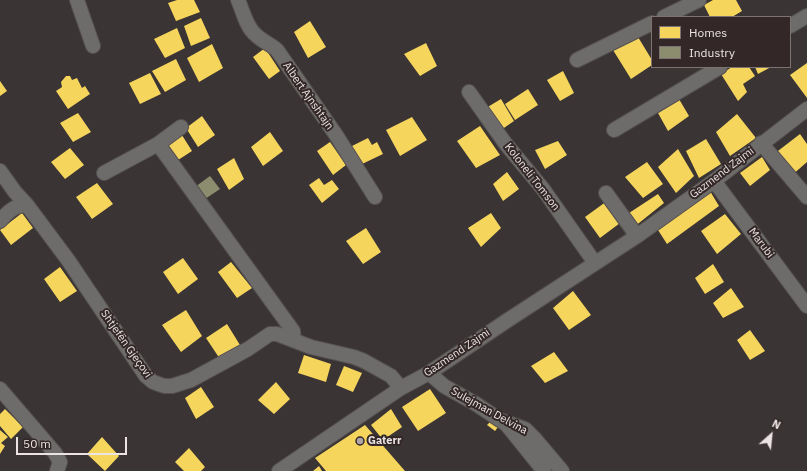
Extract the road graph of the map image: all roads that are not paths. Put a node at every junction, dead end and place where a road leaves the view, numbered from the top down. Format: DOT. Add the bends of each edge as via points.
graph roads {
  1 [pos="77,0"];
  2 [pos="238,0"];
  3 [pos="699,0"];
  4 [pos="666,16"];
  5 [pos="807,16"];
  6 [pos="651,23"];
  7 [pos="791,25"];
  8 [pos="93,46"];
  9 [pos="577,60"];
  10 [pos="718,68"];
  11 [pos="469,92"];
  12 [pos="807,109"];
  13 [pos="181,127"];
  14 [pos="614,130"];
  15 [pos="158,144"];
  16 [pos="761,144"];
  17 [pos="0,171"];
  18 [pos="104,173"];
  19 [pos="714,181"];
  20 [pos="606,193"];
  21 [pos="375,197"];
  22 [pos="807,197"];
  23 [pos="27,205"];
  24 [pos="0,221"];
  25 [pos="637,236"];
  26 [pos="595,263"];
  27 [pos="807,306"];
  28 [pos="294,340"];
  29 [pos="429,373"];
  30 [pos="401,388"];
  31 [pos="0,389"];
  32 [pos="500,420"];
  33 [pos="541,470"];
  34 [pos="57,471"];
  35 [pos="279,471"];
  36 [pos="562,471"];
  1 -- 8 [label="street"];
  2 -- 21 [label="street, Albert Ajnshtajn" via="249,28 277,50"];
  3 -- 4 [label="street"];
  5 -- 7 [label="street"];
  6 -- 9 [label="street"];
  10 -- 14 [label="street"];
  11 -- 26 [label="street, Koloneli Tomson" via="505,143 543,189"];
  12 -- 16 [label="street, Gazmend Zajmi"];
  13 -- 15 [label="street"];
  15 -- 18 [label="street"];
  15 -- 28 [label="street" via="293,331"];
  16 -- 19 [label="street, Gazmend Zajmi"];
  16 -- 22 [label="street"];
  17 -- 23 [label="street, Shtjefën Gjeçovi"];
  19 -- 25 [label="street, Gazmend Zajmi"];
  19 -- 27 [label="street, Marubi"];
  20 -- 25 [label="street"];
  23 -- 24 [label="street" via="13,208"];
  23 -- 28 [label="street, Shtjefën Gjeçovi" via="68,260 146,376 153,382 172,386 191,380 270,334"];
  25 -- 26 [label="street, Gazmend Zajmi"];
  26 -- 29 [label="street, Gazmend Zajmi"];
  28 -- 30 [label="street, Shtjefën Gjeçovi" via="364,361 391,376"];
  29 -- 30 [label="street, Gazmend Zajmi"];
  29 -- 32 [label="street, Sulejman Delvina" via="444,386"];
  30 -- 35 [label="street, Gazmend Zajmi"];
  31 -- 34 [label="street" via="55,453 60,462"];
  32 -- 33 [label="street"];
  32 -- 36 [label="street, Sulejman Delvina" via="519,426 530,433"];
}
